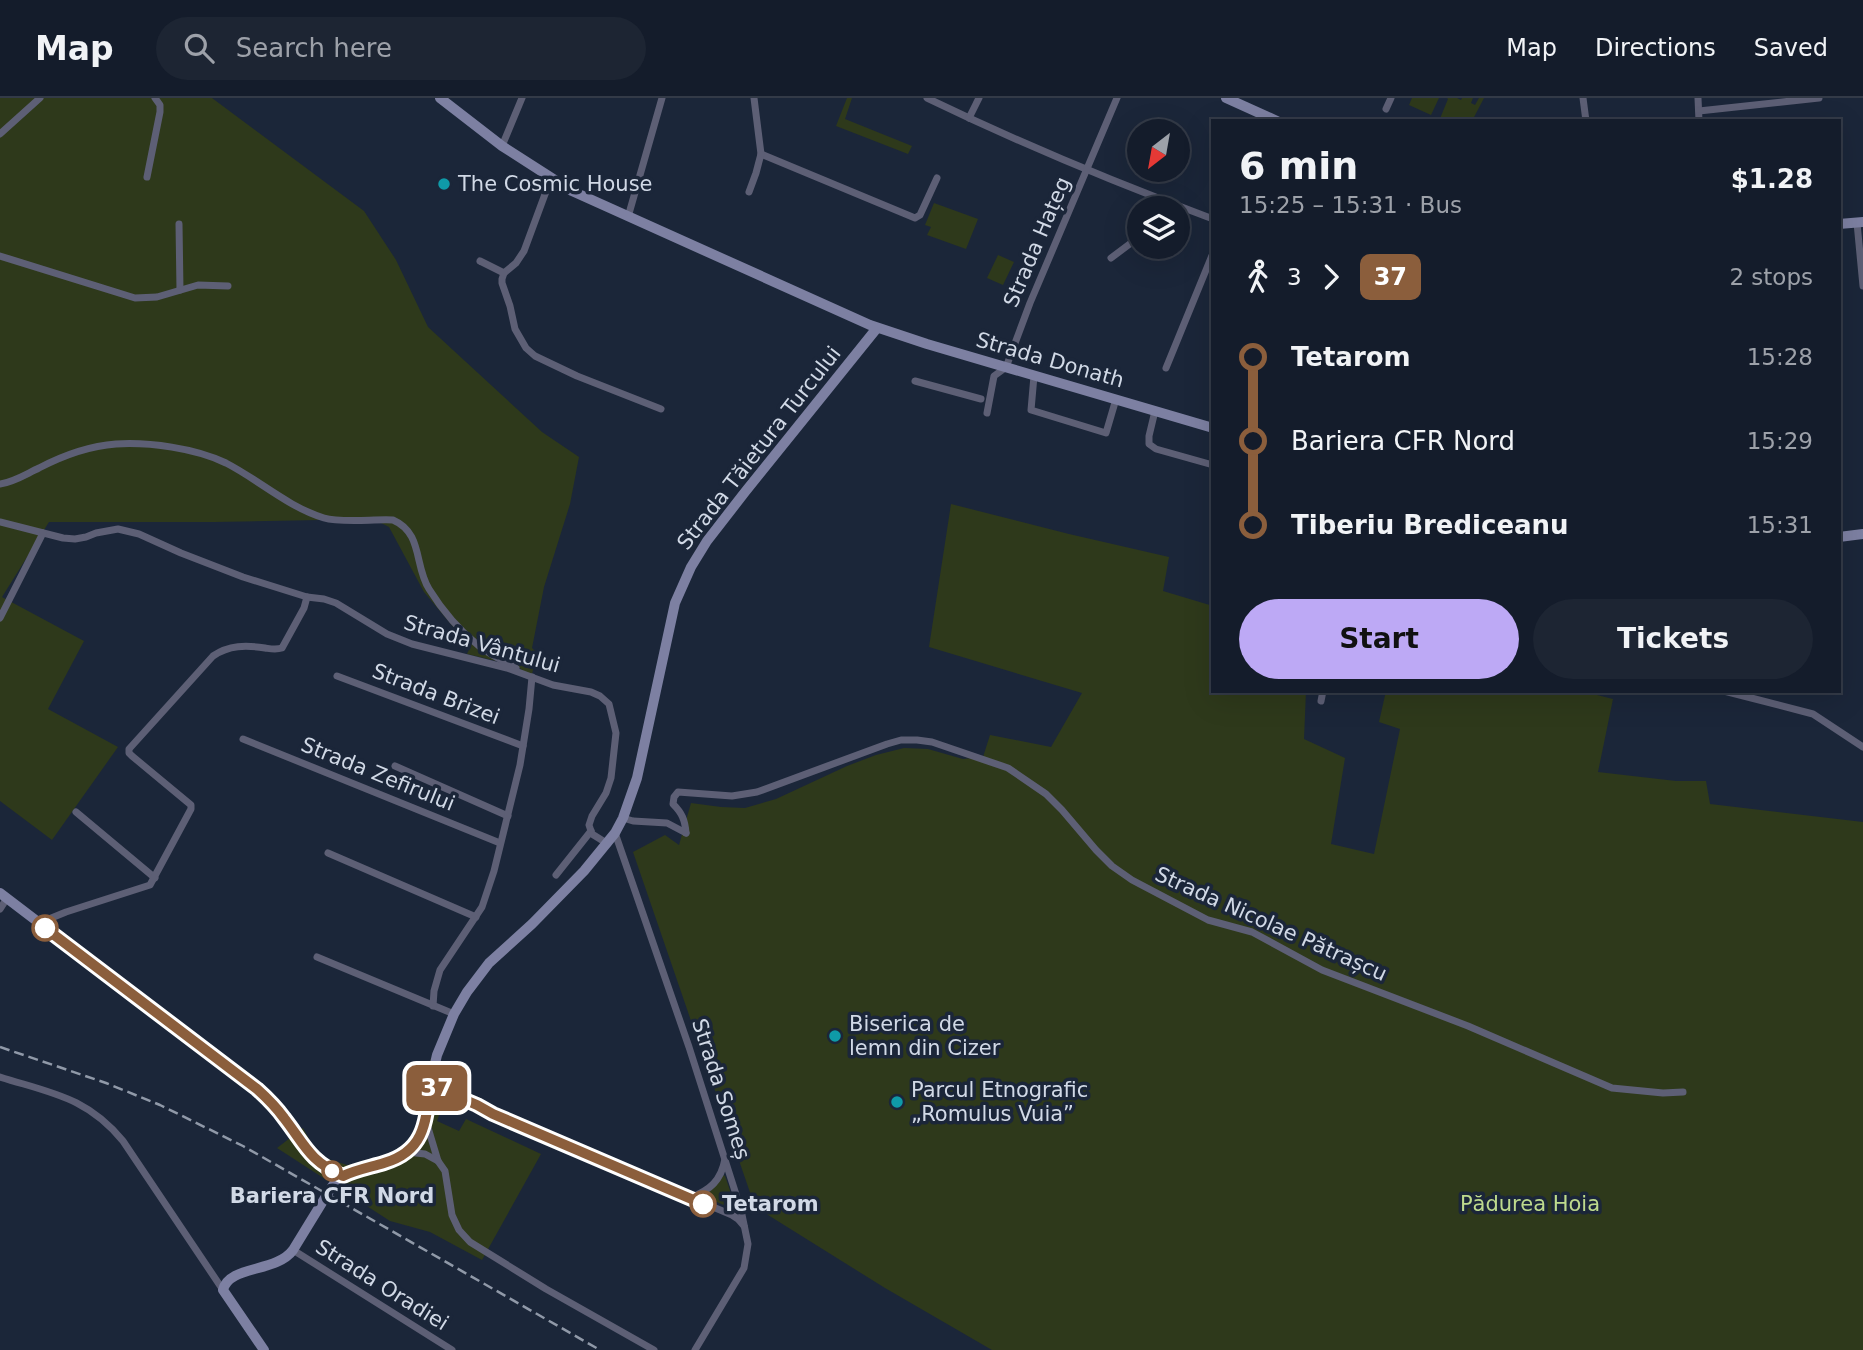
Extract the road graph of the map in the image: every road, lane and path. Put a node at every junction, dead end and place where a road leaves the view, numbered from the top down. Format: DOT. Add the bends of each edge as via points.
graph roads {
  1 [pos="40,98"];
  2 [pos="155,98"];
  3 [pos="440,98"];
  4 [pos="522,98"];
  5 [pos="662,98"];
  6 [pos="754,98"];
  7 [pos="927,98"];
  8 [pos="979,98"];
  9 [pos="1117,98"];
  10 [pos="1226,98"];
  11 [pos="1391,98"];
  12 [pos="1583,98"];
  13 [pos="1698,98"];
  14 [pos="1819,98"];
  15 [pos="1386,109"];
  16 [pos="1699,111"];
  17 [pos="969,118"];
  18 [pos="1273,119"];
  19 [pos="1586,119"];
  20 [pos="1699,119"];
  21 [pos="0,134"];
  22 [pos="502,146"];
  23 [pos="761,154"];
  24 [pos="1086,169"];
  25 [pos="147,177"];
  26 [pos="551,178"];
  27 [pos="937,178"];
  28 [pos="749,192"];
  29 [pos="1152,196"];
  30 [pos="1190,211"];
  31 [pos="628,217"];
  32 [pos="1211,218"];
  33 [pos="1860,223"];
  34 [pos="179,224"];
  35 [pos="1841,225"];
  36 [pos="1127,246"];
  37 [pos="0,256"];
  38 [pos="1111,258"];
  39 [pos="1211,258"];
  40 [pos="480,261"];
  41 [pos="504,273"];
  42 [pos="228,286"];
  43 [pos="1863,286"];
  44 [pos="180,290"];
  45 [pos="877,328"];
  46 [pos="1005,368"];
  47 [pos="1166,368"];
  48 [pos="1034,376"];
  49 [pos="915,381"];
  50 [pos="1116,399"];
  51 [pos="981,400"];
  52 [pos="661,409"];
  53 [pos="1155,411"];
  54 [pos="987,413"];
  55 [pos="1211,427"];
  56 [pos="1211,464"];
  57 [pos="0,485"];
  58 [pos="0,522"];
  59 [pos="43,533"];
  60 [pos="1863,534"];
  61 [pos="1841,537"];
  62 [pos="307,597"];
  63 [pos="0,618"];
  64 [pos="337,676"];
  65 [pos="528,676"];
  66 [pos="1323,693"];
  67 [pos="1732,693"];
  68 [pos="1321,701"];
  69 [pos="243,739"];
  70 [pos="523,746"];
  71 [pos="1863,747"];
  72 [pos="395,766"];
  73 [pos="76,812"];
  74 [pos="508,816"];
  75 [pos="623,818"];
  76 [pos="591,831"];
  77 [pos="615,833"];
  78 [pos="500,843"];
  79 [pos="608,844"];
  80 [pos="328,853"];
  81 [pos="556,875"];
  82 [pos="155,878"];
  83 [pos="3,896"];
  84 [pos="0,909"];
  85 [pos="476,917"];
  86 [pos="39,923"];
  87 [pos="317,957"];
  88 [pos="433,1006"];
  89 [pos="454,1014"];
  90 [pos="0,1077"];
  91 [pos="430,1085"];
  92 [pos="1684,1092"];
  93 [pos="426,1121"];
  94 [pos="407,1152"];
  95 [pos="725,1158"];
  96 [pos="438,1161"];
  97 [pos="343,1176"];
  98 [pos="690,1198"];
  99 [pos="746,1230"];
  100 [pos="292,1250"];
  101 [pos="223,1290"];
  102 [pos="264,1350"];
  103 [pos="452,1350"];
  104 [pos="654,1350"];
  105 [pos="695,1350"];
  1 -- 21 [label="street"];
  2 -- 25 [label="street" via="160,112"];
  3 -- 22 [label="main road, Strada Donath"];
  4 -- 22 [label="street"];
  5 -- 31 [label="street"];
  6 -- 23 [label="street"];
  7 -- 17 [label="street, Strada Hațeg"];
  8 -- 17 [label="street"];
  9 -- 24 [label="street, Strada Hațeg"];
  10 -- 18 [label="main road"];
  11 -- 15 [label="street"];
  12 -- 19 [label="street"];
  13 -- 16 [label="street"];
  14 -- 16 [label="street"];
  16 -- 20 [label="street"];
  17 -- 24 [label="street, Strada Hațeg"];
  22 -- 26 [label="main road, Strada Donath"];
  23 -- 27 [label="street" via="915,218"];
  23 -- 28 [label="street"];
  24 -- 29 [label="street, Strada Hațeg"];
  24 -- 46 [label="street, Strada Hațeg"];
  26 -- 31 [label="main road, Strada Donath"];
  26 -- 41 [label="street" via="524,251"];
  30 -- 32 [label="street, Strada Hațeg"];
  31 -- 45 [label="main road, Strada Donath"];
  33 -- 35 [label="main road"];
  33 -- 43 [label="street"];
  34 -- 44 [label="street"];
  36 -- 38 [label="street"];
  37 -- 44 [label="street" via="135,298"];
  39 -- 47 [label="street"];
  40 -- 41 [label="street"];
  41 -- 52 [label="street" via="502,283 514,329 535,356"];
  42 -- 44 [label="street"];
  45 -- 46 [label="main road, Strada Donath"];
  45 -- 75 [label="main road, Strada Tăietura Turcului" via="691,567 669,624 637,778"];
  46 -- 48 [label="main road, Strada Donath"];
  46 -- 54 [label="street, Strada Hațeg" via="994,376"];
  48 -- 50 [label="main road, Strada Donath"];
  48 -- 50 [label="street" via="1031,410 1106,433"];
  49 -- 51 [label="street"];
  50 -- 53 [label="main road, Strada Donath"];
  53 -- 55 [label="main road, Strada Donath"];
  53 -- 56 [label="street" via="1149,444"];
  57 -- 65 [label="street" via="76,452 114,444 166,447 225,463 325,518 393,520 411,533 427,586 451,619 478,645"];
  58 -- 59 [label="street, Strada Vântului"];
  59 -- 62 [label="street, Strada Vântului" via="75,539 128,531"];
  59 -- 63 [label="street"];
  60 -- 61 [label="main road"];
  62 -- 65 [label="street, Strada Vântului" via="336,603 411,644"];
  62 -- 82 [label="street" via="282,648 246,646 213,656 129,752 189,802 191,809"];
  64 -- 70 [label="street, Strada Brizei"];
  65 -- 70 [label="street"];
  65 -- 76 [label="street, Strada Vântului" via="591,692 609,704 616,733 612,769 606,793 592,816"];
  66 -- 68 [label="street"];
  67 -- 71 [label="street" via="1813,714"];
  69 -- 78 [label="street, Strada Zefirului"];
  70 -- 74 [label="street"];
  72 -- 74 [label="street"];
  73 -- 82 [label="street"];
  74 -- 78 [label="street"];
  75 -- 77 [label="main road, Strada Tăietura Turcului"];
  75 -- 92 [label="street, Strada Nicolae Pătrașcu" via="667,823 686,832 674,804 678,792 732,796 757,792 887,744 932,742 1008,768 1028,780 1112,866 1208,919 1252,932 1322,970 1612,1088"];
  76 -- 79 [label="street"];
  76 -- 81 [label="street, Strada Vântului"];
  77 -- 79 [label="main road, Strada Tăietura Turcului"];
  77 -- 95 [label="street, Strada Someș"];
  78 -- 85 [label="street"];
  79 -- 89 [label="main road, Strada Tăietura Turcului" via="489,962"];
  80 -- 85 [label="street"];
  82 -- 86 [label="street" via="147,887"];
  83 -- 84 [label="street"];
  83 -- 86 [label="main road"];
  85 -- 88 [label="street" via="440,970"];
  86 -- 97 [label="main road" via="257,1089 310,1155"];
  87 -- 88 [label="street"];
  88 -- 89 [label="street"];
  89 -- 91 [label="main road, Strada Tăietura Turcului"];
  90 -- 101 [label="street" via="69,1099 111,1127"];
  91 -- 93 [label="main road, Strada Tăietura Turcului"];
  91 -- 98 [label="street"];
  93 -- 94 [label="main road, Strada Tăietura Turcului" via="421,1137"];
  93 -- 96 [label="street"];
  94 -- 96 [label="street"];
  94 -- 97 [label="main road"];
  95 -- 98 [label="street" via="715,1184"];
  95 -- 99 [label="street, Strada Someș"];
  96 -- 104 [label="street" via="445,1171 452,1215 470,1242"];
  97 -- 100 [label="main road"];
  98 -- 99 [label="street" via="732,1215"];
  99 -- 105 [label="street, Strada Someș" via="744,1268"];
  100 -- 101 [label="main road" via="280,1262 229,1279"];
  100 -- 103 [label="street, Strada Oradiei"];
  101 -- 102 [label="main road"];
}
